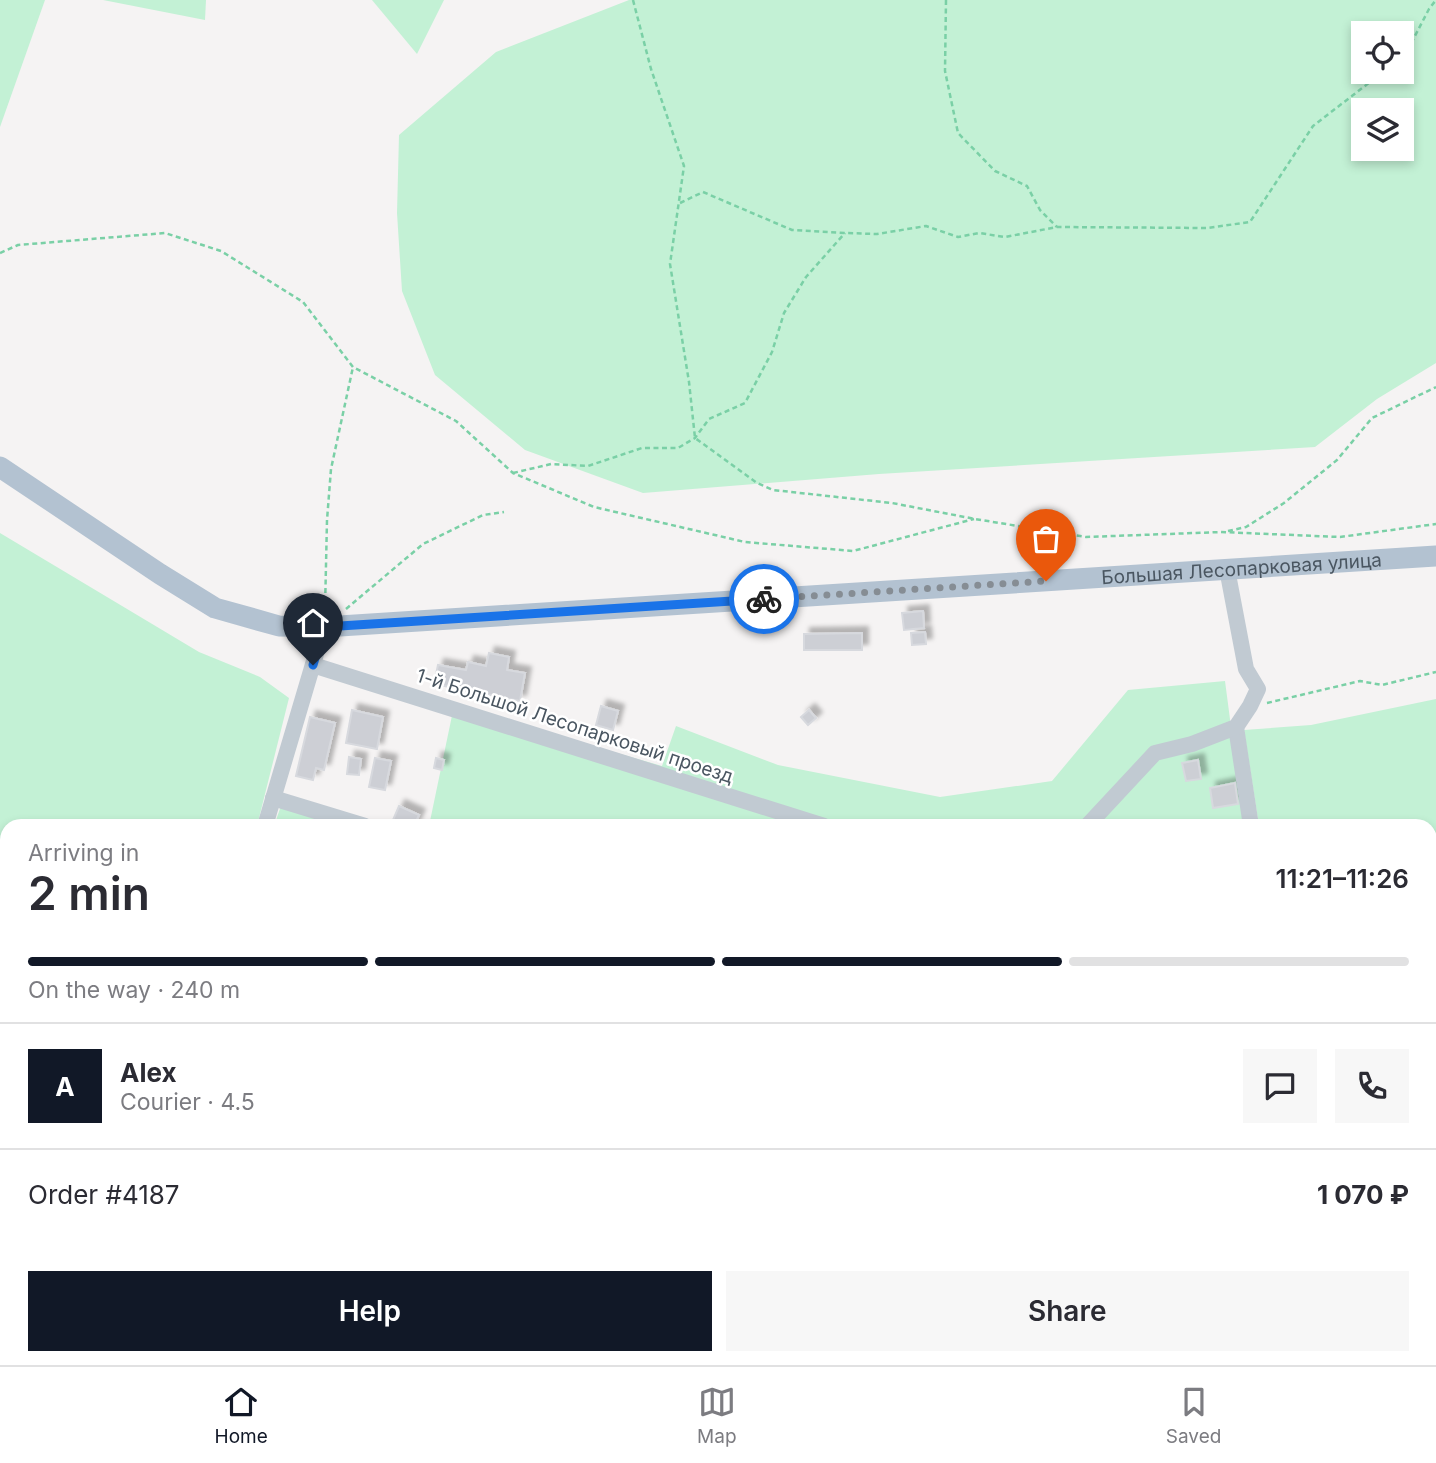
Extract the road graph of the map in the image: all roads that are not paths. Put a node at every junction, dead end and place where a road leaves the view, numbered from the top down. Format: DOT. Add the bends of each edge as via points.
graph roads {
  1 [pos="0,467"];
  2 [pos="1436,556"];
  3 [pos="1227,569"];
  4 [pos="324,627"];
  5 [pos="313,665"];
  6 [pos="1236,727"];
  7 [pos="273,798"];
  8 [pos="267,819"];
  9 [pos="342,819"];
  10 [pos="799,819"];
  11 [pos="1094,819"];
  12 [pos="1250,819"];
  1 -- 4 [label="main road, Большая Лесопарковая улица" via="215,608 279,626"];
  2 -- 3 [label="main road, Большая Лесопарковая улица"];
  3 -- 4 [label="main road, Большая Лесопарковая улица"];
  3 -- 6 [label="street" via="1246,669 1258,689"];
  4 -- 5 [label="street"];
  5 -- 7 [label="street"];
  5 -- 10 [label="street, 1-й Большой Лесопарковый проезд"];
  6 -- 11 [label="street" via="1155,753"];
  6 -- 12 [label="street"];
  7 -- 8 [label="street"];
  7 -- 9 [label="street"];
}
